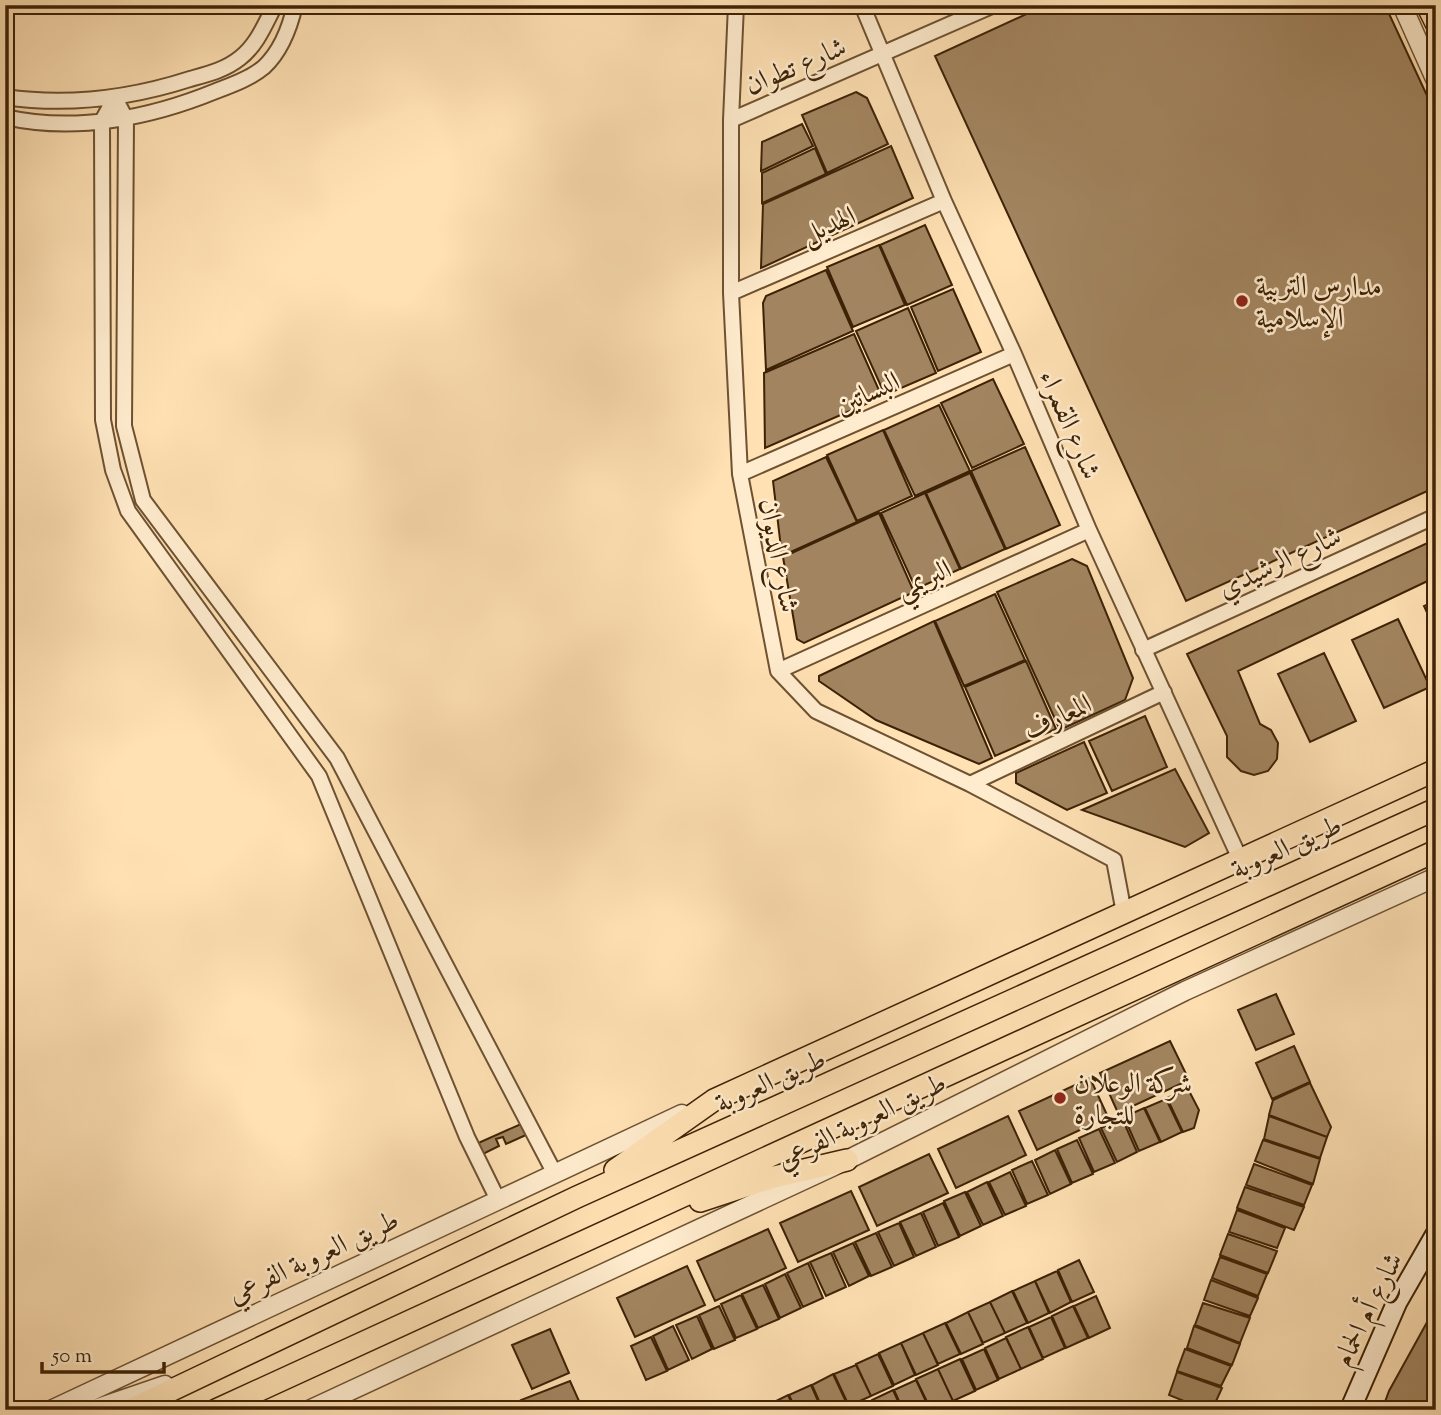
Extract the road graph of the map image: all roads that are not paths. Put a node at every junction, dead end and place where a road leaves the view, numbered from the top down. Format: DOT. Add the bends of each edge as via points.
graph roads {
  1 [pos="275,5"];
  2 [pos="295,5"];
  3 [pos="736,5"];
  4 [pos="862,5"];
  5 [pos="994,5"];
  6 [pos="1402,5"];
  7 [pos="1427,5"];
  8 [pos="1436,23"];
  9 [pos="883,54"];
  10 [pos="1436,81"];
  11 [pos="5,97"];
  12 [pos="115,97"];
  13 [pos="5,117"];
  14 [pos="126,119"];
  15 [pos="731,120"];
  16 [pos="102,121"];
  17 [pos="944,201"];
  18 [pos="731,293"];
  19 [pos="1014,354"];
  20 [pos="740,474"];
  21 [pos="1436,516"];
  22 [pos="1089,530"];
  23 [pos="1143,650"];
  24 [pos="778,670"];
  25 [pos="1164,692"];
  26 [pos="1436,770"];
  27 [pos="970,784"];
  28 [pos="1436,808"];
  29 [pos="1436,851"];
  30 [pos="1240,859"];
  31 [pos="1436,877"];
  32 [pos="1124,912"];
  33 [pos="714,1100"];
  34 [pos="847,1160"];
  35 [pos="555,1174"];
  36 [pos="577,1197"];
  37 [pos="498,1200"];
  38 [pos="1436,1234"];
  39 [pos="592,1238"];
  40 [pos="228,1363"];
  41 [pos="309,1367"];
  42 [pos="51,1410"];
  43 [pos="92,1410"];
  44 [pos="130,1410"];
  45 [pos="216,1410"];
  46 [pos="237,1410"];
  47 [pos="309,1410"];
  48 [pos="1350,1410"];
  1 -- 12 [label="street" via="257,39 222,69"];
  2 -- 14 [label="street" via="280,47 264,67 194,100"];
  3 -- 15 [label="street, شارع الديوان"];
  4 -- 9 [label="street, شارع القمراء"];
  5 -- 9 [label="street, شارع تطوان"];
  6 -- 10 [label="street"];
  7 -- 8 [label="main road"];
  9 -- 15 [label="street, شارع تطوان"];
  9 -- 17 [label="street, شارع القمراء"];
  11 -- 12 [label="street" via="37,102"];
  12 -- 14 [label="street"];
  12 -- 16 [label="street"];
  13 -- 16 [label="street" via="35,124"];
  14 -- 16 [label="street"];
  14 -- 35 [label="street" via="124,426 143,500 337,758"];
  15 -- 18 [label="street, شارع الديوان"];
  16 -- 37 [label="street" via="103,420 116,480 128,511 319,776 467,1137"];
  17 -- 18 [label="street, الهديل"];
  17 -- 19 [label="street, شارع القمراء"];
  18 -- 20 [label="street, شارع الديوان"];
  19 -- 20 [label="street, البساتين"];
  19 -- 22 [label="street, شارع القمراء"];
  20 -- 24 [label="street, شارع الديوان"];
  21 -- 23 [label="street, شارع الرشيدي"];
  22 -- 23 [label="street, شارع القمراء"];
  22 -- 24 [label="street, البريمي"];
  23 -- 25 [label="street, شارع القمراء"];
  24 -- 27 [label="street" via="816,711"];
  25 -- 27 [label="street, المعارف"];
  25 -- 30 [label="street, شارع القمراء"];
  26 -- 30 [label="main road, طريق العروبة الفرعي"];
  27 -- 32 [label="street" via="1114,860"];
  28 -- 36 [label="main road, طريق العروبة"];
  29 -- 39 [label="main road"];
  30 -- 32 [label="main road, طريق العروبة الفرعي"];
  31 -- 34 [label="street, طريق العروبة الفرعي" via="1185,991"];
  32 -- 33 [label="main road, طريق العروبة الفرعي"];
  33 -- 35 [label="street, طريق العروبة الفرعي"];
  33 -- 36 [label="main road, طريق العروبة الفرعي"];
  34 -- 39 [label="main road" via="770,1178"];
  34 -- 47 [label="street, طريق العروبة الفرعي"];
  35 -- 37 [label="street, طريق العروبة الفرعي"];
  36 -- 40 [label="main road, طريق العروبة"];
  37 -- 42 [label="street, طريق العروبة الفرعي"];
  38 -- 48 [label="main road, شارع أم الحمام" via="1397,1302"];
  39 -- 41 [label="main road"];
  40 -- 43 [label="street"];
  40 -- 44 [label="main road, طريق العروبة"];
  41 -- 45 [label="main road"];
  41 -- 46 [label="street"];
}
